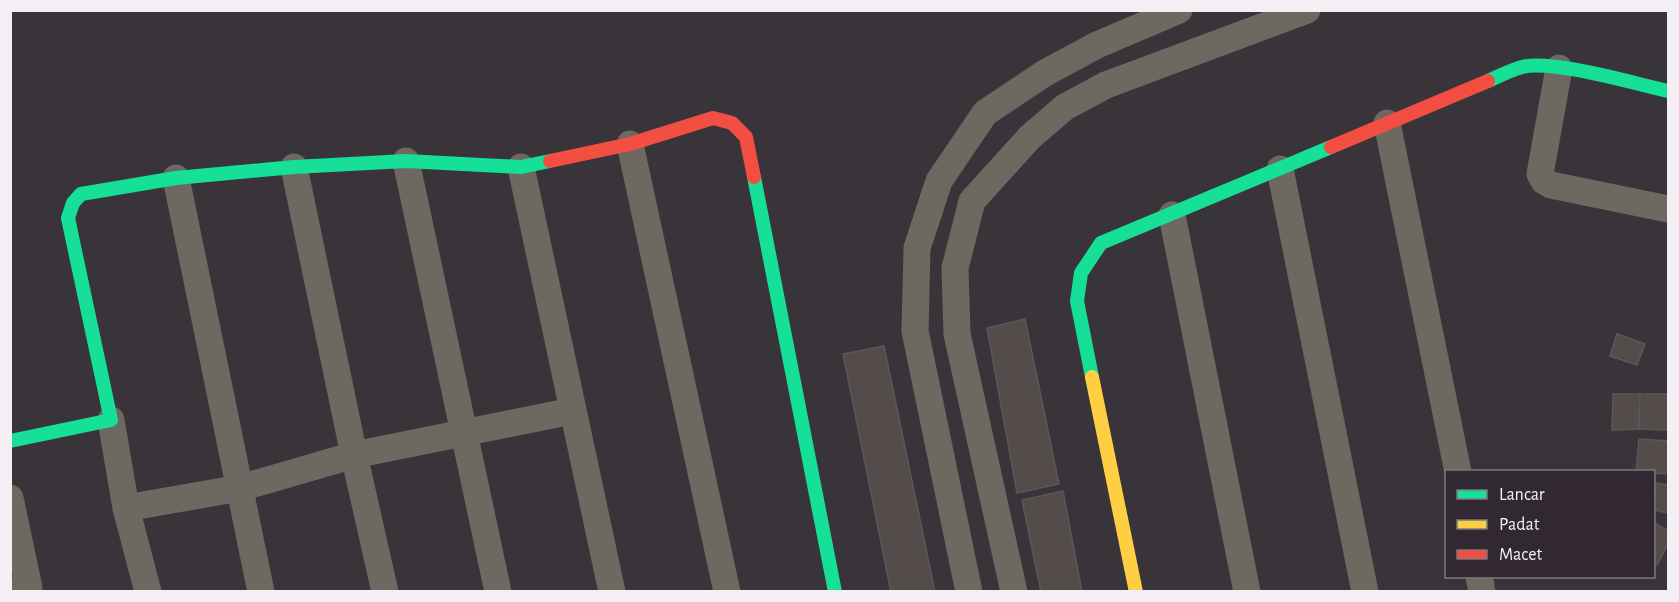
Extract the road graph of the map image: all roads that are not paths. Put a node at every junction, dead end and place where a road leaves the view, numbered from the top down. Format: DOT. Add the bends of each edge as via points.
graph roads {
  1 [pos="1179,10"];
  2 [pos="1306,10"];
  3 [pos="1558,68"];
  4 [pos="1668,91"];
  5 [pos="1387,123"];
  6 [pos="630,144"];
  7 [pos="406,161"];
  8 [pos="294,167"];
  9 [pos="521,167"];
  10 [pos="1280,169"];
  11 [pos="176,178"];
  12 [pos="1668,209"];
  13 [pos="1172,215"];
  14 [pos="572,411"];
  15 [pos="111,420"];
  16 [pos="464,432"];
  17 [pos="10,441"];
  18 [pos="354,455"];
  19 [pos="1458,470"];
  20 [pos="240,488"];
  21 [pos="10,498"];
  22 [pos="126,508"];
  23 [pos="23,590"];
  24 [pos="148,591"];
  25 [pos="261,591"];
  26 [pos="385,591"];
  27 [pos="498,591"];
  28 [pos="612,591"];
  29 [pos="727,591"];
  30 [pos="835,591"];
  31 [pos="969,591"];
  32 [pos="1014,591"];
  33 [pos="1136,591"];
  34 [pos="1247,591"];
  35 [pos="1365,591"];
  1 -- 31 [label="street" via="1097,45 985,113 939,181 917,248 915,331"];
  2 -- 32 [label="street" via="1106,85 1065,107 1030,137 972,201 955,268 957,334"];
  3 -- 4 [label="street"];
  3 -- 5 [label="street" via="1524,66"];
  3 -- 12 [label="street" via="1540,174 1544,181"];
  5 -- 10 [label="street"];
  5 -- 19 [label="street"];
  6 -- 9 [label="street"];
  6 -- 29 [label="street"];
  6 -- 30 [label="street" via="713,118 736,124 746,137"];
  7 -- 8 [label="street"];
  7 -- 9 [label="street"];
  7 -- 16 [label="street"];
  8 -- 11 [label="street"];
  8 -- 18 [label="street"];
  9 -- 14 [label="street"];
  10 -- 13 [label="street"];
  10 -- 35 [label="street"];
  11 -- 15 [label="street" via="81,194 73,203 69,218"];
  11 -- 20 [label="street"];
  13 -- 33 [label="street" via="1101,243 1081,273 1077,301"];
  13 -- 34 [label="street"];
  14 -- 16 [label="street"];
  14 -- 28 [label="street"];
  15 -- 17 [label="street"];
  15 -- 22 [label="street"];
  16 -- 18 [label="street"];
  16 -- 27 [label="street"];
  18 -- 20 [label="street"];
  18 -- 26 [label="street"];
  20 -- 22 [label="street"];
  20 -- 25 [label="street"];
  21 -- 23 [label="street"];
  22 -- 24 [label="street"];
}
